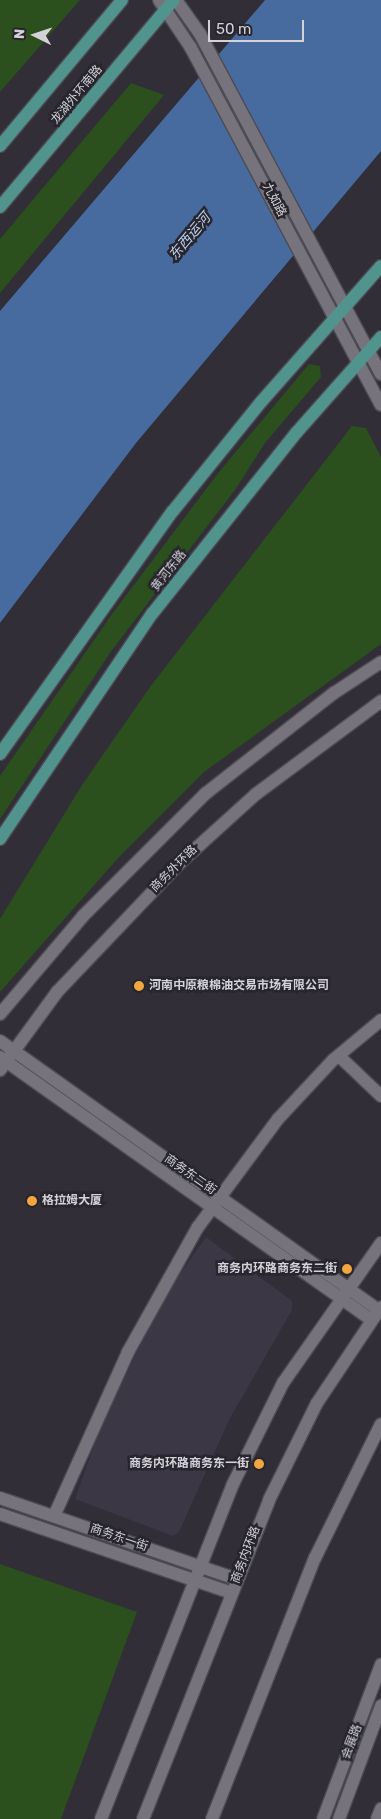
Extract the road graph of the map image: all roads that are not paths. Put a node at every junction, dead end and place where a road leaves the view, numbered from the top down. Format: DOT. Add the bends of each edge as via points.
graph roads {
  1 [pos="122,0"];
  2 [pos="175,0"];
  3 [pos="162,5"];
  4 [pos="0,146"];
  5 [pos="0,207"];
  6 [pos="381,266"];
  7 [pos="345,306"];
  8 [pos="335,318"];
  9 [pos="381,338"];
  10 [pos="369,351"];
  11 [pos="359,363"];
  12 [pos="381,374"];
  13 [pos="381,405"];
  14 [pos="381,662"];
  15 [pos="381,701"];
  16 [pos="0,754"];
  17 [pos="0,839"];
  18 [pos="0,1014"];
  19 [pos="381,1020"];
  20 [pos="0,1041"];
  21 [pos="339,1056"];
  22 [pos="5,1060"];
  23 [pos="381,1096"];
  24 [pos="219,1196"];
  25 [pos="212,1207"];
  26 [pos="381,1243"];
  27 [pos="343,1292"];
  28 [pos="380,1308"];
  29 [pos="371,1320"];
  30 [pos="381,1424"];
  31 [pos="0,1498"];
  32 [pos="0,1514"];
  33 [pos="54,1516"];
  34 [pos="200,1566"];
  35 [pos="195,1578"];
  36 [pos="237,1579"];
  37 [pos="232,1593"];
  38 [pos="381,1665"];
  39 [pos="381,1706"];
  40 [pos="381,1809"];
  41 [pos="101,1819"];
  42 [pos="143,1819"];
  43 [pos="212,1819"];
  44 [pos="323,1819"];
  45 [pos="338,1819"];
  46 [pos="377,1819"];
  1 -- 4 [label="main road, 龙湖外环南路"];
  2 -- 3 [label="main road, 龙湖外环南路"];
  2 -- 7 [label="street, 九如路" via="200,34"];
  3 -- 5 [label="main road, 龙湖外环南路"];
  3 -- 8 [label="street, 九如路" via="191,48"];
  6 -- 7 [label="main road"];
  7 -- 8 [label="main road"];
  7 -- 10 [label="street, 九如路"];
  8 -- 11 [label="street, 九如路"];
  8 -- 16 [label="main road" via="173,511"];
  9 -- 10 [label="main road, 黄河东路"];
  10 -- 11 [label="main road, 黄河东路"];
  10 -- 12 [label="street, 九如路"];
  11 -- 13 [label="street, 九如路"];
  11 -- 17 [label="main road, 黄河东路" via="268,468 152,614"];
  14 -- 18 [label="street" via="334,693 205,794 89,910"];
  15 -- 22 [label="street, 商务外环路" via="256,794 181,862 57,992"];
  19 -- 21 [label="street"];
  20 -- 22 [label="street, 商务东二街"];
  21 -- 23 [label="street"];
  21 -- 24 [label="street" via="278,1119"];
  22 -- 24 [label="street, 商务东二街"];
  22 -- 25 [label="street, 商务东二街"];
  24 -- 25 [label="street"];
  24 -- 27 [label="street, 商务东二街"];
  25 -- 27 [label="street, 商务东二街"];
  25 -- 33 [label="street" via="128,1352"];
  26 -- 27 [label="street"];
  27 -- 28 [label="street, 商务东二街"];
  27 -- 29 [label="street, 商务东二街"];
  27 -- 34 [label="street" via="283,1383 233,1484"];
  28 -- 29 [label="street, 商务内环路"];
  29 -- 36 [label="street, 商务内环路" via="317,1403 268,1500"];
  30 -- 43 [label="street" via="315,1558"];
  31 -- 33 [label="street, 商务东一街"];
  32 -- 35 [label="street, 商务东一街"];
  33 -- 34 [label="street, 商务东一街"];
  34 -- 35 [label="street"];
  34 -- 36 [label="street, 商务东一街"];
  35 -- 37 [label="street, 商务东一街"];
  35 -- 41 [label="street"];
  36 -- 37 [label="street, 商务内环路"];
  37 -- 42 [label="street, 商务内环路"];
  38 -- 44 [label="street, 会展路"];
  39 -- 45 [label="street, 会展路"];
  40 -- 46 [label="street"];
}
